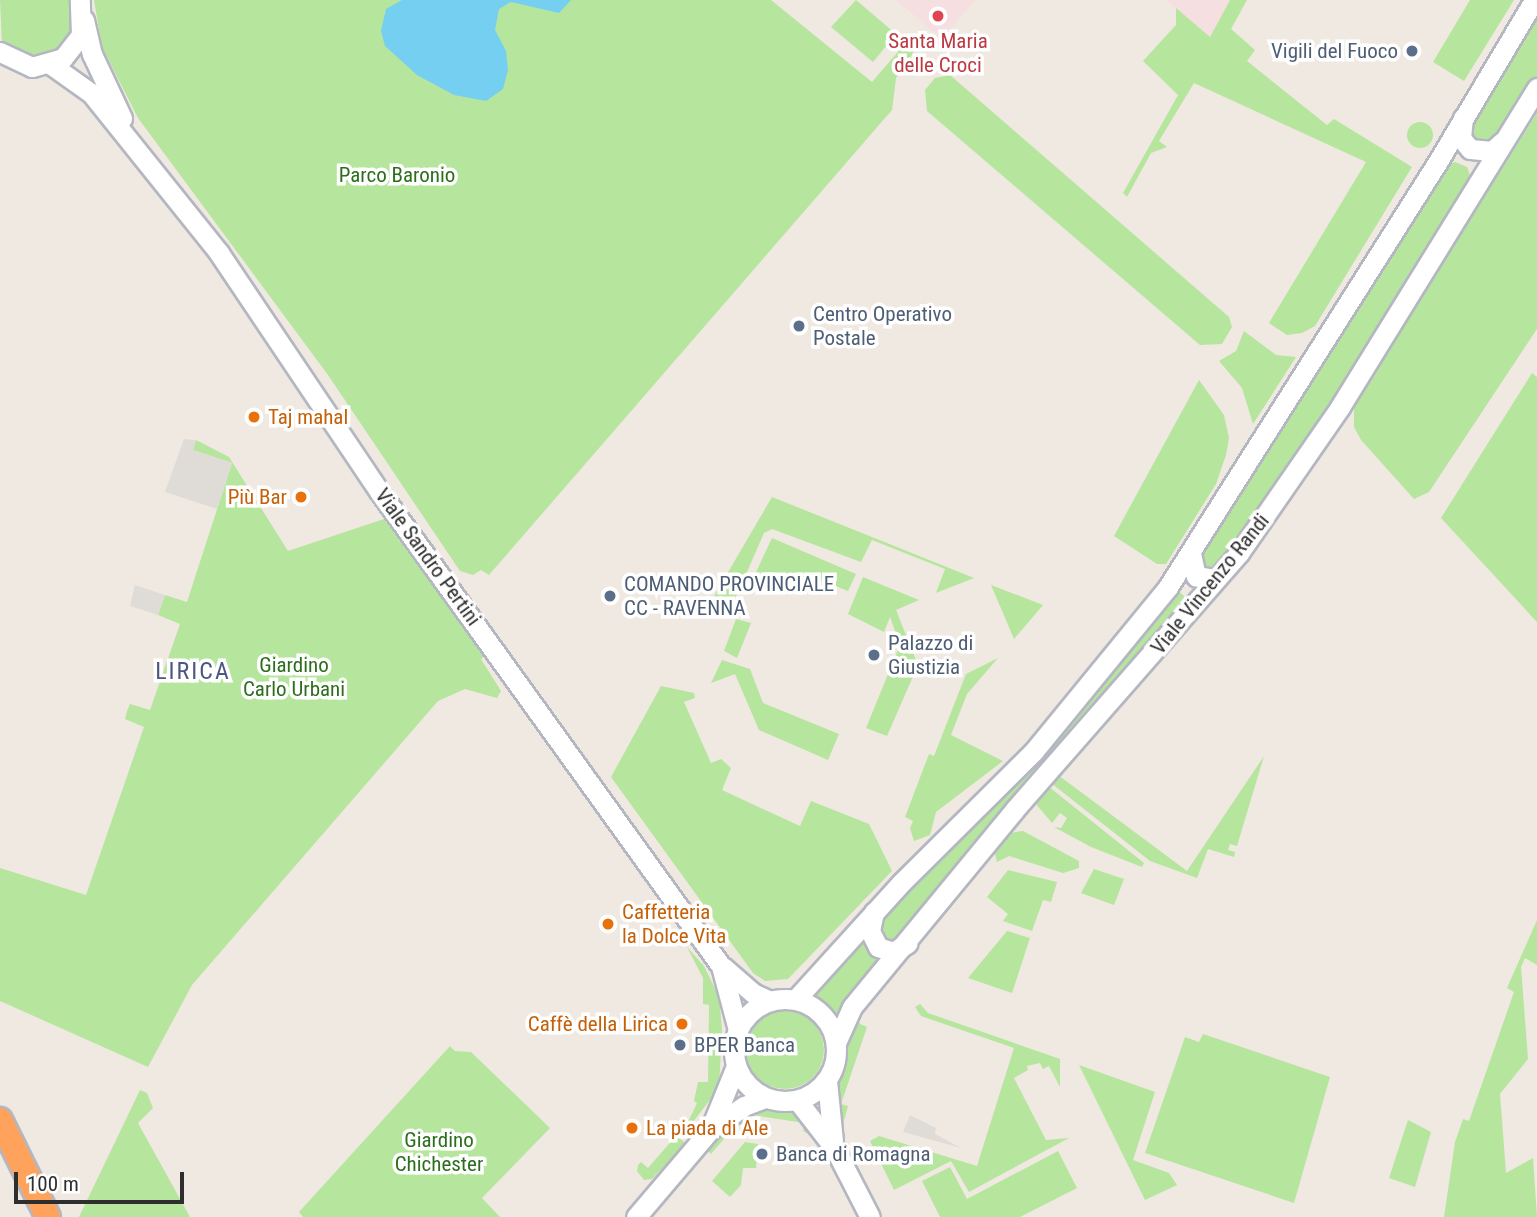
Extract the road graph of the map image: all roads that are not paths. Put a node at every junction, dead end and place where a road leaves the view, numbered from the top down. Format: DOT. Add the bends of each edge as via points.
graph roads {
  1 [pos="80,0"];
  2 [pos="1534,0"];
  3 [pos="84,20"];
  4 [pos="0,52"];
  5 [pos="50,64"];
  6 [pos="1537,88"];
  7 [pos="1463,117"];
  8 [pos="1503,142"];
  9 [pos="138,146"];
  10 [pos="1437,163"];
  11 [pos="1476,184"];
  12 [pos="1191,554"];
  13 [pos="1216,579"];
  14 [pos="1168,587"];
  15 [pos="1194,606"];
  16 [pos="874,911"];
  17 [pos="909,943"];
  18 [pos="722,965"];
  19 [pos="795,1000"];
  20 [pos="770,1001"];
  21 [pos="738,1030"];
  22 [pos="836,1043"];
  23 [pos="736,1066"];
  24 [pos="827,1081"];
  25 [pos="765,1098"];
  26 [pos="797,1100"];
  27 [pos="0,1120"];
  28 [pos="710,1130"];
  29 [pos="0,1140"];
  30 [pos="835,1149"];
  31 [pos="37,1217"];
  32 [pos="48,1217"];
  33 [pos="636,1217"];
  34 [pos="870,1217"];
  1 -- 3 [label="street, Viale Sandro Pertini"];
  2 -- 7 [label="street, Viale Vincenzo Randi"];
  3 -- 5 [label="street" via="74,47"];
  3 -- 9 [label="street, Viale Sandro Pertini" via="102,78"];
  4 -- 5 [label="street" via="16,63"];
  5 -- 9 [label="street, Viale Sandro Pertini" via="75,79"];
  6 -- 8 [label="street, Viale Vincenzo Randi"];
  7 -- 8 [label="street" via="1461,138 1470,149 1492,151"];
  7 -- 10 [label="street, Viale Vincenzo Randi"];
  8 -- 11 [label="street, Viale Vincenzo Randi"];
  9 -- 18 [label="street, Viale Sandro Pertini" via="219,253 379,491"];
  10 -- 11 [label="street" via="1448,156 1467,158 1475,169"];
  10 -- 12 [label="street, Viale Vincenzo Randi"];
  11 -- 13 [label="street, Viale Vincenzo Randi" via="1319,439"];
  12 -- 13 [label="street" via="1196,576"];
  12 -- 14 [label="street, Viale Vincenzo Randi"];
  13 -- 15 [label="street, Viale Vincenzo Randi"];
  14 -- 15 [label="street" via="1186,588"];
  14 -- 16 [label="street, Viale Vincenzo Randi" via="1034,751"];
  15 -- 17 [label="street, Viale Vincenzo Randi" via="1015,809"];
  16 -- 17 [label="street" via="870,931 878,947 892,952"];
  16 -- 19 [label="street, Viale Vincenzo Randi"];
  17 -- 22 [label="street, Viale Vincenzo Randi" via="852,1007"];
  18 -- 20 [label="street, Viale Sandro Pertini" via="753,993"];
  18 -- 21 [label="street, Viale Sandro Pertini"];
  19 -- 20 [label="street"];
  19 -- 22 [label="street" via="826,1018"];
  20 -- 21 [label="street" via="751,1012"];
  21 -- 23 [label="street"];
  22 -- 24 [label="street" via="836,1059"];
  23 -- 25 [label="street" via="747,1085"];
  23 -- 28 [label="street"];
  24 -- 26 [label="street"];
  24 -- 30 [label="street"];
  25 -- 26 [label="street"];
  25 -- 28 [label="street" via="744,1106"];
  26 -- 30 [label="street"];
  27 -- 32 [label="highway"];
  28 -- 33 [label="street"];
  29 -- 31 [label="highway"];
  30 -- 34 [label="street"];
}
